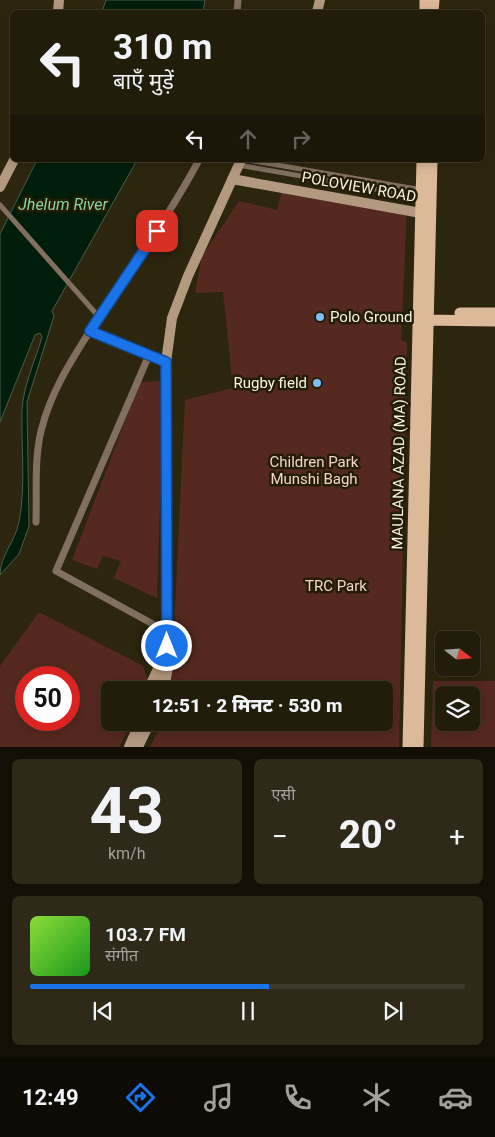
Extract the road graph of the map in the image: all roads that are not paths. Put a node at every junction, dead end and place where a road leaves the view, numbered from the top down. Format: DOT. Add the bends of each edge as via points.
graph roads {
  1 [pos="13,162"];
  2 [pos="198,162"];
  3 [pos="242,162"];
  4 [pos="422,162"];
  5 [pos="432,162"];
  6 [pos="232,179"];
  7 [pos="0,187"];
  8 [pos="422,194"];
  9 [pos="0,205"];
  10 [pos="421,213"];
  11 [pos="495,314"];
  12 [pos="100,317"];
  13 [pos="423,317"];
  14 [pos="495,322"];
  15 [pos="90,331"];
  16 [pos="149,355"];
  17 [pos="166,362"];
  18 [pos="36,522"];
  19 [pos="167,637"];
  20 [pos="166,660"];
  21 [pos="152,681"];
  22 [pos="159,681"];
  23 [pos="166,681"];
  24 [pos="129,731"];
  25 [pos="136,731"];
  26 [pos="146,731"];
  27 [pos="122,747"];
  28 [pos="129,747"];
  29 [pos="138,747"];
  30 [pos="408,747"];
  31 [pos="418,747"];
  1 -- 7 [label="main road"];
  2 -- 12 [label="street" via="177,202"];
  3 -- 6 [label="main road"];
  3 -- 8 [label="street"];
  3 -- 8 [label="street"];
  4 -- 8 [label="main road, MAULANA AZAD (MA) ROAD"];
  5 -- 13 [label="main road, MAULANA AZAD (MA) ROAD"];
  6 -- 10 [label="main road, POLOVIEW ROAD"];
  6 -- 17 [label="main road" via="172,318"];
  8 -- 10 [label="main road, MAULANA AZAD (MA) ROAD"];
  9 -- 12 [label="street"];
  10 -- 13 [label="main road, MAULANA AZAD (MA) ROAD"];
  11 -- 13 [label="main road"];
  12 -- 15 [label="street"];
  13 -- 14 [label="main road"];
  13 -- 30 [label="main road, MAULANA AZAD (MA) ROAD"];
  13 -- 31 [label="main road, MAULANA AZAD (MA) ROAD"];
  15 -- 16 [label="street"];
  15 -- 18 [label="street" via="59,381 40,433"];
  16 -- 17 [label="street"];
  16 -- 19 [label="street" via="56,571 150,623"];
  17 -- 19 [label="main road"];
  19 -- 20 [label="main road"];
  20 -- 21 [label="main road" via="161,662"];
  20 -- 22 [label="main road"];
  20 -- 23 [label="main road"];
  24 -- 27 [label="main road"];
  25 -- 28 [label="main road"];
  26 -- 29 [label="main road"];
}
